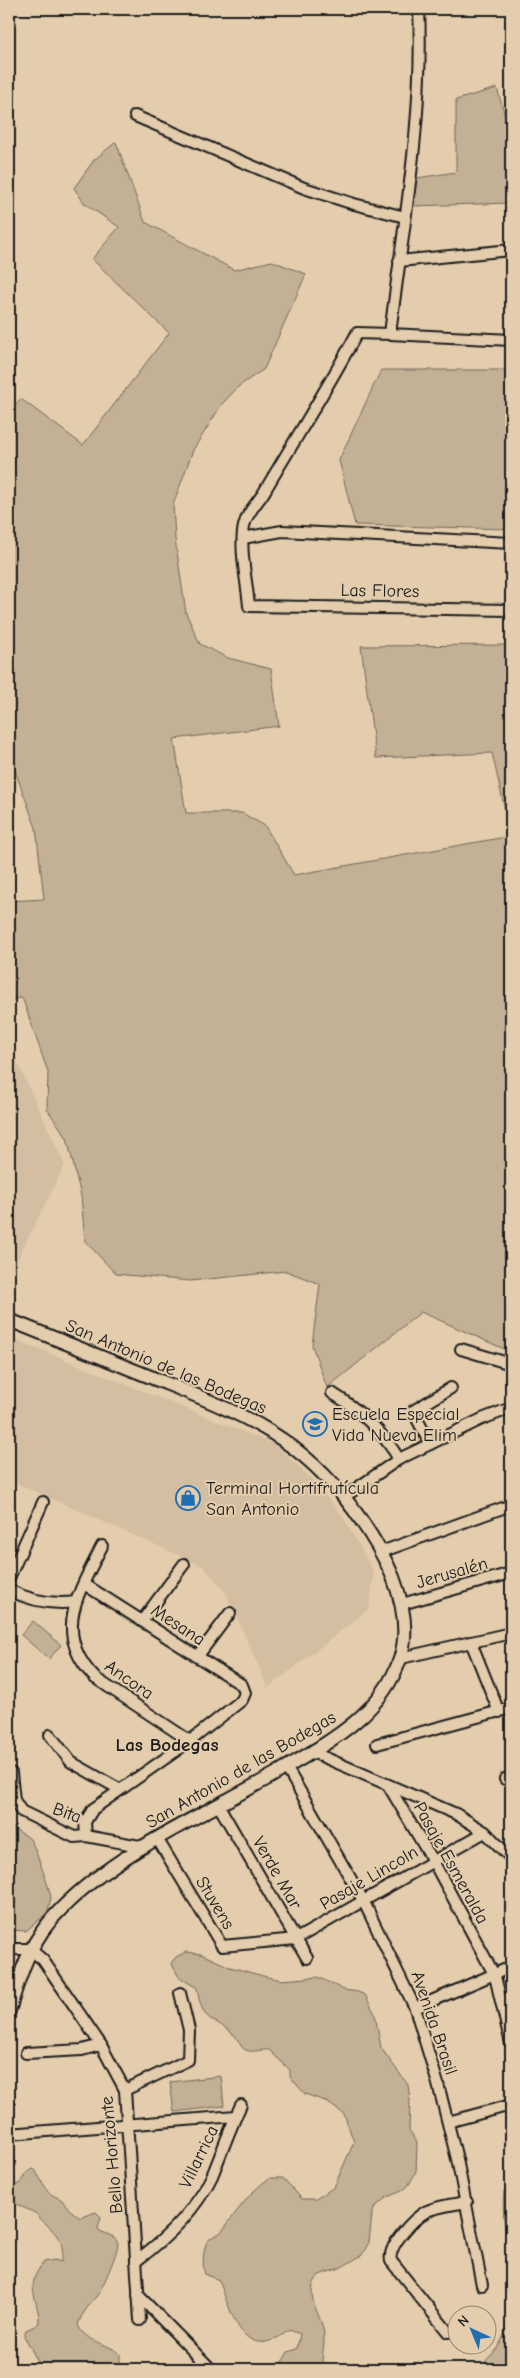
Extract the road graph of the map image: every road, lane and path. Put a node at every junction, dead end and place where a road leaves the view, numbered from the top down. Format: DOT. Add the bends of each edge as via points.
graph roads {
  1 [pos="419,9"];
  2 [pos="135,116"];
  3 [pos="405,217"];
  4 [pos="511,250"];
  5 [pos="399,261"];
  6 [pos="390,334"];
  7 [pos="511,340"];
  8 [pos="243,538"];
  9 [pos="511,543"];
  10 [pos="511,610"];
  11 [pos="9,1320"];
  12 [pos="461,1349"];
  13 [pos="511,1364"];
  14 [pos="451,1388"];
  15 [pos="332,1393"];
  16 [pos="511,1408"];
  17 [pos="430,1444"];
  18 [pos="399,1459"];
  19 [pos="344,1498"];
  20 [pos="43,1502"];
  21 [pos="511,1505"];
  22 [pos="102,1546"];
  23 [pos="381,1552"];
  24 [pos="184,1564"];
  25 [pos="511,1573"];
  26 [pos="9,1578"];
  27 [pos="84,1584"];
  28 [pos="9,1590"];
  29 [pos="75,1602"];
  30 [pos="402,1604"];
  31 [pos="230,1613"];
  32 [pos="142,1621"];
  33 [pos="511,1632"];
  34 [pos="471,1642"];
  35 [pos="197,1657"];
  36 [pos="401,1658"];
  37 [pos="511,1708"];
  38 [pos="499,1712"];
  39 [pos="50,1735"];
  40 [pos="190,1741"];
  41 [pos="377,1744"];
  42 [pos="312,1752"];
  43 [pos="286,1767"];
  44 [pos="11,1772"];
  45 [pos="388,1785"];
  46 [pos="119,1789"];
  47 [pos="219,1806"];
  48 [pos="485,1832"];
  49 [pos="86,1836"];
  50 [pos="158,1840"];
  51 [pos="145,1847"];
  52 [pos="511,1858"];
  53 [pos="433,1861"];
  54 [pos="363,1900"];
  55 [pos="296,1939"];
  56 [pos="9,1949"];
  57 [pos="30,1949"];
  58 [pos="307,1958"];
  59 [pos="511,1967"];
  60 [pos="495,1976"];
  61 [pos="180,1994"];
  62 [pos="415,2008"];
  63 [pos="9,2011"];
  64 [pos="511,2044"];
  65 [pos="101,2045"];
  66 [pos="26,2053"];
  67 [pos="125,2090"];
  68 [pos="241,2105"];
  69 [pos="511,2105"];
  70 [pos="236,2116"];
  71 [pos="448,2122"];
  72 [pos="129,2125"];
  73 [pos="9,2134"];
  74 [pos="466,2202"];
  75 [pos="136,2261"];
  76 [pos="482,2285"];
  77 [pos="138,2295"];
  78 [pos="140,2320"];
  79 [pos="448,2332"];
  80 [pos="211,2369"];
  1 -- 3 [label="street" via="417,97"];
  2 -- 3 [label="street" via="304,188"];
  3 -- 5 [label="street"];
  4 -- 5 [label="street"];
  5 -- 6 [label="street"];
  6 -- 7 [label="street"];
  6 -- 8 [label="street" via="357,333 312,415 249,512"];
  8 -- 9 [label="street" via="282,531"];
  8 -- 10 [label="street, Las Flores" via="249,606"];
  11 -- 19 [label="street, San Antonio de las Bodegas" via="221,1406 257,1424 304,1454"];
  12 -- 13 [label="street"];
  14 -- 17 [label="street" via="413,1410"];
  15 -- 18 [label="street" via="372,1423"];
  16 -- 17 [label="street"];
  17 -- 18 [label="street"];
  18 -- 19 [label="street"];
  19 -- 23 [label="street, San Antonio de las Bodegas"];
  20 -- 26 [label="street"];
  21 -- 23 [label="street"];
  22 -- 27 [label="street, Ancora"];
  23 -- 30 [label="street, San Antonio de las Bodegas"];
  24 -- 32 [label="street"];
  25 -- 30 [label="street, Jerusalén"];
  27 -- 29 [label="street, Ancora"];
  27 -- 32 [label="street, Mesana"];
  28 -- 29 [label="street" via="36,1600"];
  29 -- 40 [label="street, Ancora" via="74,1642 89,1672"];
  30 -- 36 [label="street, San Antonio de las Bodegas" via="404,1632"];
  31 -- 35 [label="street"];
  32 -- 35 [label="street, Mesana"];
  33 -- 34 [label="street"];
  34 -- 36 [label="street"];
  34 -- 38 [label="street"];
  35 -- 40 [label="street, Mesana" via="242,1685 245,1693 242,1700"];
  36 -- 42 [label="street, San Antonio de las Bodegas" via="383,1692 363,1716"];
  37 -- 38 [label="street"];
  38 -- 41 [label="street"];
  39 -- 46 [label="street" via="71,1762"];
  40 -- 46 [label="street"];
  42 -- 43 [label="street, San Antonio de las Bodegas"];
  42 -- 45 [label="street"];
  43 -- 47 [label="street, San Antonio de las Bodegas"];
  43 -- 54 [label="street, Avenida Brasil"];
  44 -- 49 [label="street, Bita" via="14,1800 21,1811 74,1837"];
  45 -- 48 [label="street" via="456,1814"];
  45 -- 53 [label="street, Pasaje Esmeralda"];
  46 -- 49 [label="street" via="90,1813 85,1822"];
  47 -- 50 [label="street, San Antonio de las Bodegas"];
  47 -- 55 [label="street, Verde Mar"];
  48 -- 52 [label="street"];
  48 -- 53 [label="street, Pasaje Lincoln"];
  49 -- 51 [label="street, Bita"];
  50 -- 51 [label="street, San Antonio de las Bodegas"];
  50 -- 55 [label="street, Stuvens" via="222,1946"];
  51 -- 57 [label="street, San Antonio de las Bodegas" via="122,1860 63,1906"];
  53 -- 54 [label="street, Pasaje Lincoln"];
  53 -- 60 [label="street, Pasaje Esmeralda"];
  54 -- 55 [label="street, Pasaje Lincoln"];
  54 -- 62 [label="street, Avenida Brasil"];
  55 -- 58 [label="street, Verde Mar"];
  56 -- 57 [label="street"];
  57 -- 63 [label="street, San Antonio de las Bodegas"];
  57 -- 65 [label="street, Bello Horizonte" via="43,1960"];
  59 -- 60 [label="street"];
  60 -- 62 [label="street"];
  60 -- 64 [label="street, Pasaje Esmeralda"];
  61 -- 67 [label="street" via="189,2030 188,2060"];
  62 -- 71 [label="street, Avenida Brasil"];
  65 -- 66 [label="street" via="82,2050"];
  65 -- 67 [label="street, Bello Horizonte"];
  67 -- 72 [label="street, Bello Horizonte"];
  68 -- 70 [label="street, Villarrica"];
  69 -- 71 [label="street"];
  70 -- 72 [label="street"];
  70 -- 75 [label="street, Villarrica" via="203,2192 172,2230"];
  71 -- 74 [label="street, Avenida Brasil"];
  72 -- 73 [label="street"];
  72 -- 75 [label="street, Bello Horizonte"];
  74 -- 76 [label="street, Avenida Brasil"];
  74 -- 79 [label="street" via="422,2214 397,2241 390,2258"];
  75 -- 77 [label="street, Bello Horizonte"];
  77 -- 78 [label="street, Bello Horizonte"];
  77 -- 80 [label="street"];
}
